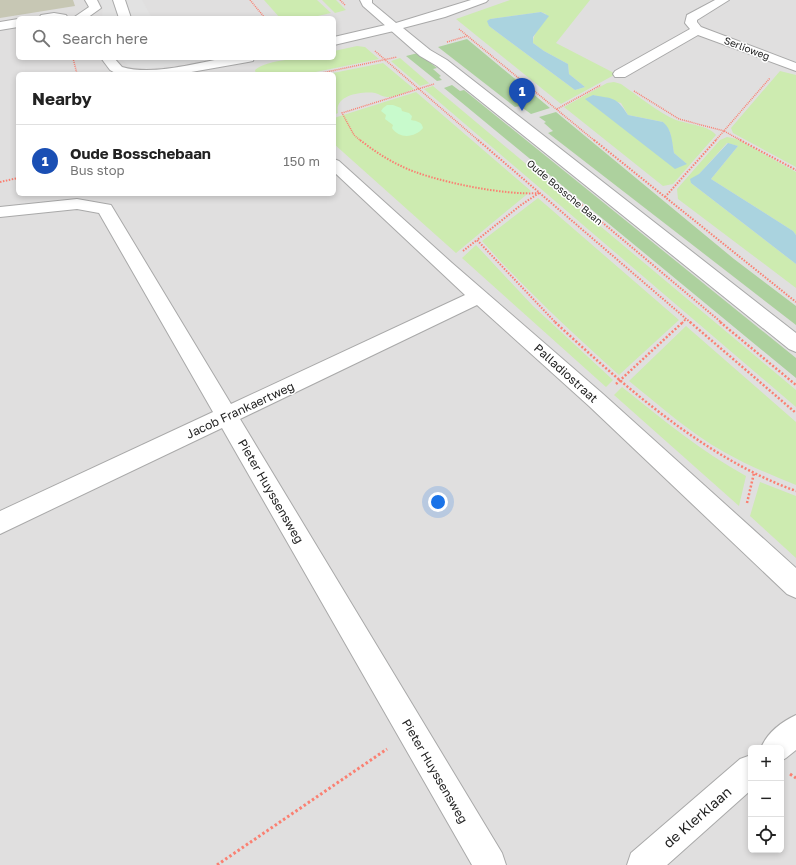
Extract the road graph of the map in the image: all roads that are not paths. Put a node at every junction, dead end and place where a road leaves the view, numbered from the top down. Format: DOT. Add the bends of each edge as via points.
graph roads {
  1 [pos="91,0"];
  2 [pos="119,0"];
  3 [pos="366,0"];
  4 [pos="372,0"];
  5 [pos="482,0"];
  6 [pos="723,0"];
  7 [pos="82,16"];
  8 [pos="124,16"];
  9 [pos="16,22"];
  10 [pos="0,26"];
  11 [pos="399,26"];
  12 [pos="697,30"];
  13 [pos="336,41"];
  14 [pos="109,60"];
  15 [pos="238,60"];
  16 [pos="228,62"];
  17 [pos="796,67"];
  18 [pos="127,72"];
  19 [pos="166,72"];
  20 [pos="236,72"];
  21 [pos="617,76"];
  22 [pos="336,166"];
  23 [pos="0,212"];
  24 [pos="479,296"];
  25 [pos="796,344"];
  26 [pos="228,416"];
  27 [pos="0,523"];
  28 [pos="796,585"];
  29 [pos="796,730"];
  30 [pos="779,745"];
  31 [pos="748,773"];
  32 [pos="490,865"];
  33 [pos="643,865"];
  1 -- 7 [label="street" via="95,8"];
  2 -- 8 [label="street"];
  3 -- 11 [label="street, Oude Bossche Baan" via="367,4"];
  4 -- 11 [label="street, Oude Bossche Baan" via="377,2"];
  5 -- 11 [label="street"];
  6 -- 12 [label="street" via="691,18 690,23"];
  9 -- 10 [label="street"];
  11 -- 13 [label="street" via="368,37"];
  11 -- 25 [label="street, Oude Bossche Baan" via="424,53 442,63"];
  12 -- 17 [label="street, Serlioweg"];
  12 -- 21 [label="street"];
  14 -- 18 [label="street" via="117,70"];
  15 -- 16 [label="street"];
  16 -- 19 [label="street"];
  16 -- 20 [label="street"];
  22 -- 24 [label="street, Palladiostraat"];
  23 -- 26 [label="street, Pieter Huyssensweg" via="77,204 105,210"];
  24 -- 26 [label="street, Jacob Frankaertweg"];
  24 -- 28 [label="street, Palladiostraat"];
  26 -- 27 [label="street, Jacob Frankaertweg"];
  26 -- 32 [label="street, Pieter Huyssensweg"];
  29 -- 30 [label="street"];
  31 -- 33 [label="street, de Klerklaan"];
}
